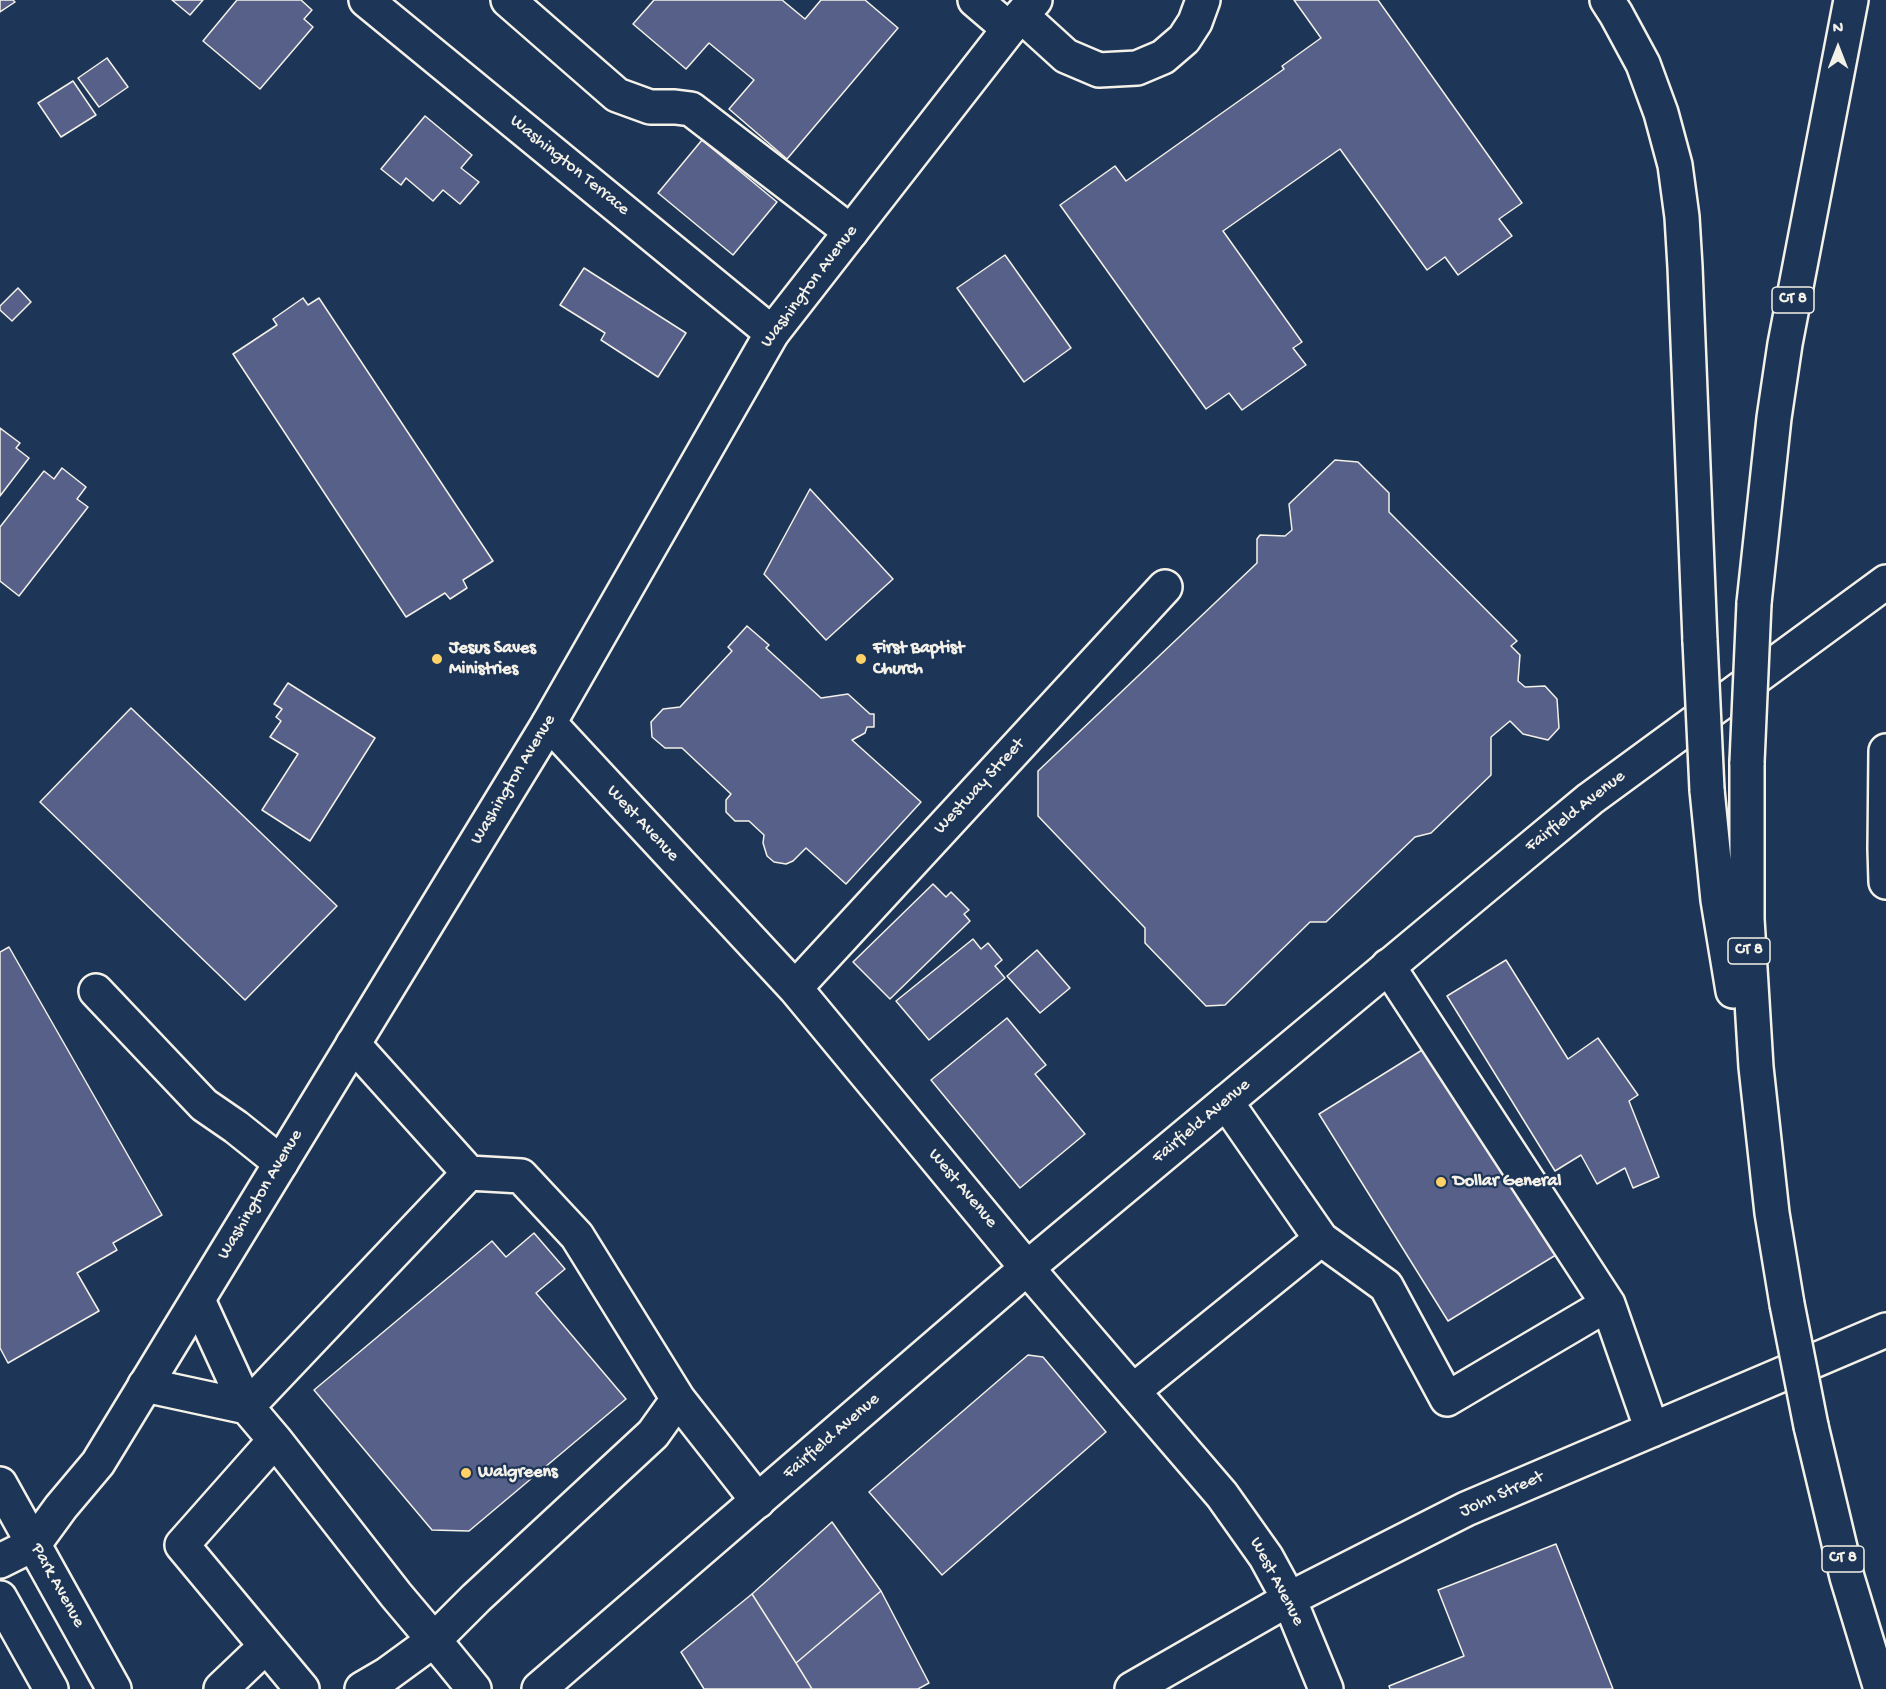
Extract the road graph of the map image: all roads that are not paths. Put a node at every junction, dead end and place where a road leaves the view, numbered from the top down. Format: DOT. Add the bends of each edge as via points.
graph roads {
  1 [pos="366,0"];
  2 [pos="508,0"];
  3 [pos="975,0"];
  4 [pos="1203,0"];
  5 [pos="1607,0"];
  6 [pos="1851,0"];
  7 [pos="1022,15"];
  8 [pos="851,232"];
  9 [pos="772,333"];
  10 [pos="1886,582"];
  11 [pos="1165,587"];
  12 [pos="549,723"];
  13 [pos="1886,751"];
  14 [pos="1886,882"];
  15 [pos="1388,966"];
  16 [pos="795,988"];
  17 [pos="96,991"];
  18 [pos="353,1044"];
  19 [pos="1226,1102"];
  20 [pos="1764,1140"];
  21 [pos="280,1163"];
  22 [pos="469,1173"];
  23 [pos="1321,1239"];
  24 [pos="1027,1268"];
  25 [pos="198,1299"];
  26 [pos="1608,1304"];
  27 [pos="1886,1330"];
  28 [pos="146,1385"];
  29 [pos="1133,1391"];
  30 [pos="678,1399"];
  31 [pos="247,1407"];
  32 [pos="1652,1430"];
  33 [pos="275,1440"];
  34 [pos="0,1484"];
  35 [pos="758,1501"];
  36 [pos="34,1544"];
  37 [pos="0,1561"];
  38 [pos="0,1598"];
  39 [pos="1289,1599"];
  40 [pos="434,1640"];
  41 [pos="266,1646"];
  42 [pos="51,1689"];
  43 [pos="114,1689"];
  44 [pos="221,1689"];
  45 [pos="302,1689"];
  46 [pos="362,1689"];
  47 [pos="474,1689"];
  48 [pos="539,1689"];
  49 [pos="1132,1689"];
  50 [pos="1326,1689"];
  51 [pos="1881,1689"];
  1 -- 9 [label="main road, Washington Terrace"];
  2 -- 8 [label="main road" via="617,95 650,107 691,110"];
  3 -- 7 [label="main road"];
  4 -- 7 [label="main road" via="1196,22 1184,39 1163,57 1137,68 1099,70 1066,56"];
  5 -- 20 [label="main road, bridge" via="1643,64 1675,165 1685,267 1707,790 1718,900 1735,1008"];
  6 -- 20 [label="main road, CT 8, bridge" via="1785,344 1754,603 1746,835 1756,1067"];
  7 -- 8 [label="main road, Washington Avenue"];
  8 -- 9 [label="main road, Washington Avenue"];
  9 -- 12 [label="main road, Washington Avenue"];
  10 -- 15 [label="main road, Fairfield Avenue" via="1590,799"];
  11 -- 16 [label="main road, Westway Street"];
  12 -- 16 [label="main road, West Avenue"];
  12 -- 18 [label="main road, Washington Avenue"];
  13 -- 14 [label="main road"];
  15 -- 19 [label="main road, Fairfield Avenue"];
  15 -- 26 [label="main road"];
  16 -- 24 [label="main road, West Avenue"];
  17 -- 21 [label="main road" via="204,1105"];
  18 -- 21 [label="main road, Washington Avenue"];
  18 -- 22 [label="main road"];
  19 -- 23 [label="main road"];
  19 -- 24 [label="main road, Fairfield Avenue"];
  20 -- 51 [label="main road, CT 8, bridge" via="1772,1213 1811,1426 1847,1577"];
  21 -- 25 [label="main road, Washington Avenue"];
  22 -- 30 [label="main road" via="521,1176 577,1236"];
  22 -- 31 [label="main road"];
  23 -- 26 [label="main road" via="1386,1286 1447,1399"];
  23 -- 29 [label="main road"];
  24 -- 29 [label="main road, West Avenue"];
  24 -- 35 [label="main road, Fairfield Avenue"];
  25 -- 28 [label="main road, Washington Avenue"];
  25 -- 31 [label="main road"];
  26 -- 32 [label="main road"];
  27 -- 32 [label="main road, John Street"];
  28 -- 31 [label="main road"];
  28 -- 36 [label="main road, Washington Avenue" via="98,1463"];
  29 -- 39 [label="main road, West Avenue" via="1222,1495 1266,1557"];
  30 -- 35 [label="main road"];
  30 -- 40 [label="main road" via="653,1434"];
  31 -- 33 [label="main road"];
  32 -- 39 [label="main road, John Street" via="1466,1509"];
  33 -- 40 [label="main road"];
  33 -- 41 [label="main road" via="182,1545"];
  34 -- 36 [label="main road, Park Avenue"];
  35 -- 48 [label="main road, Fairfield Avenue"];
  36 -- 37 [label="main road, Washington Avenue"];
  36 -- 43 [label="main road, Park Avenue"];
  38 -- 42 [label="main road"];
  39 -- 49 [label="main road, John Street"];
  39 -- 50 [label="main road, West Avenue"];
  40 -- 46 [label="main road"];
  40 -- 47 [label="main road"];
  41 -- 44 [label="main road"];
  41 -- 45 [label="main road"];
}
